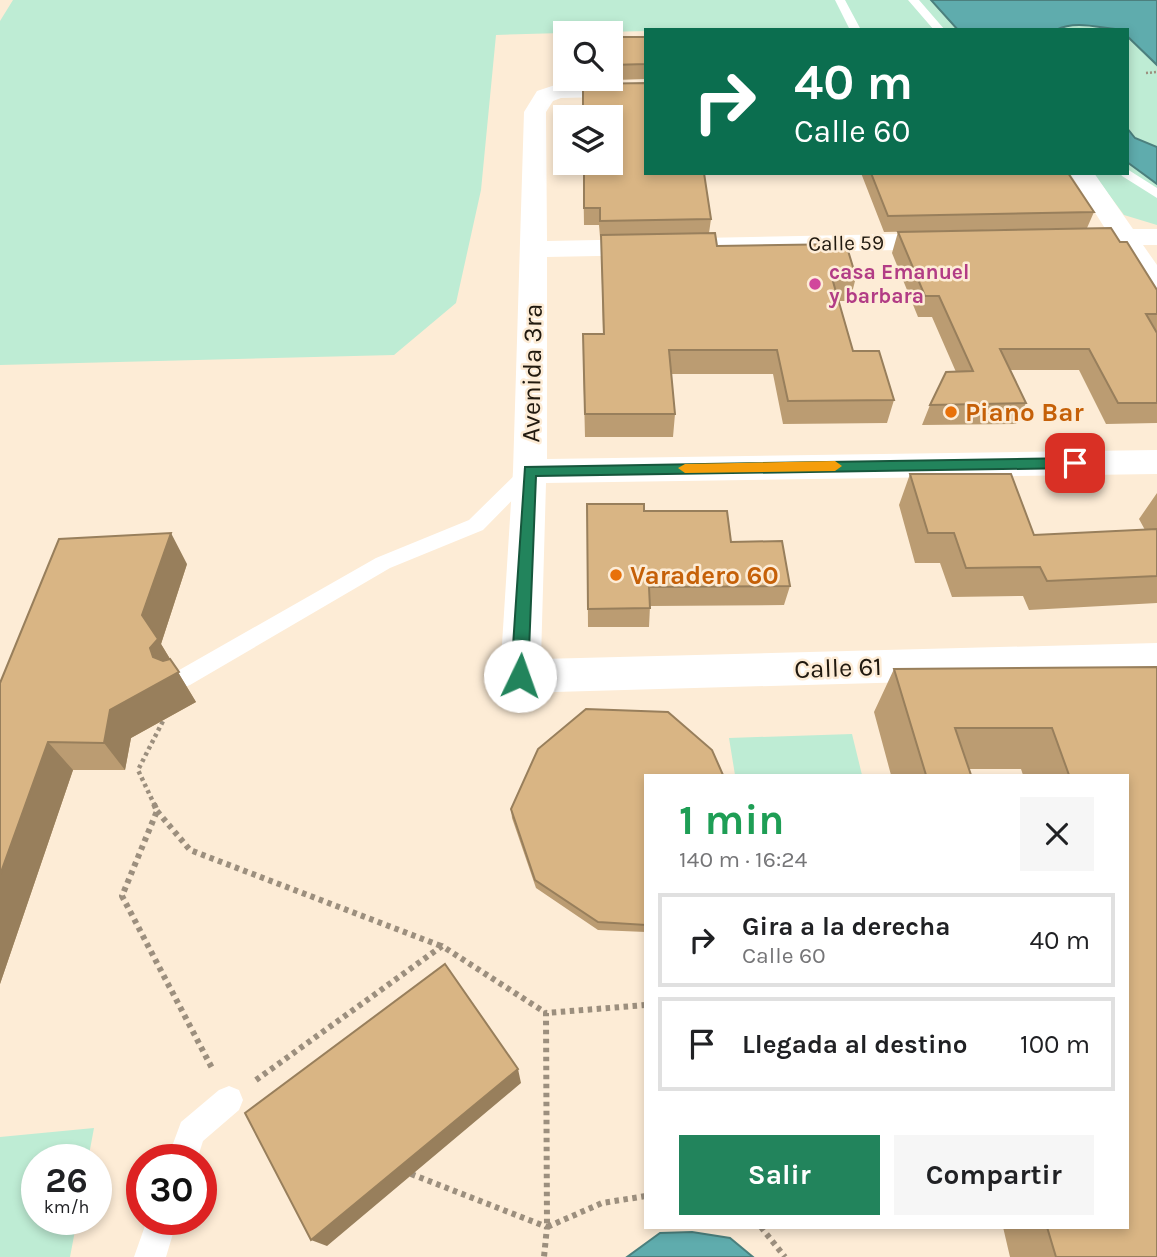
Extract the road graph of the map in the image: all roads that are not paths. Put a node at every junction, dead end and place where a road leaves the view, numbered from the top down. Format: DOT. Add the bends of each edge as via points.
graph roads {
  1 [pos="841,0"];
  2 [pos="913,0"];
  3 [pos="855,28"];
  4 [pos="938,28"];
  5 [pos="644,89"];
  6 [pos="1129,174"];
  7 [pos="1083,175"];
  8 [pos="1157,194"];
  9 [pos="1124,237"];
  10 [pos="1157,237"];
  11 [pos="1042,239"];
  12 [pos="974,240"];
  13 [pos="535,249"];
  14 [pos="1157,286"];
  15 [pos="1157,462"];
  16 [pos="530,471"];
  17 [pos="1157,659"];
  18 [pos="520,676"];
  19 [pos="182,679"];
  20 [pos="229,1100"];
  21 [pos="187,1144"];
  22 [pos="157,1235"];
  23 [pos="150,1257"];
  1 -- 3 [label="lane"];
  2 -- 4 [label="lane"];
  5 -- 13 [label="street, Avenida 3ra" via="558,91 545,96 535,112"];
  6 -- 8 [label="lane"];
  7 -- 9 [label="street"];
  9 -- 10 [label="street"];
  9 -- 11 [label="street"];
  9 -- 14 [label="street"];
  12 -- 13 [label="street, Calle 59"];
  13 -- 16 [label="street, Avenida 3ra"];
  15 -- 16 [label="street"];
  16 -- 18 [label="street, Avenida 3ra"];
  16 -- 19 [label="lane" via="476,526 383,562"];
  17 -- 18 [label="street, Calle 61"];
  20 -- 21 [label="lane" via="191,1132"];
  22 -- 23 [label="lane"];
}
